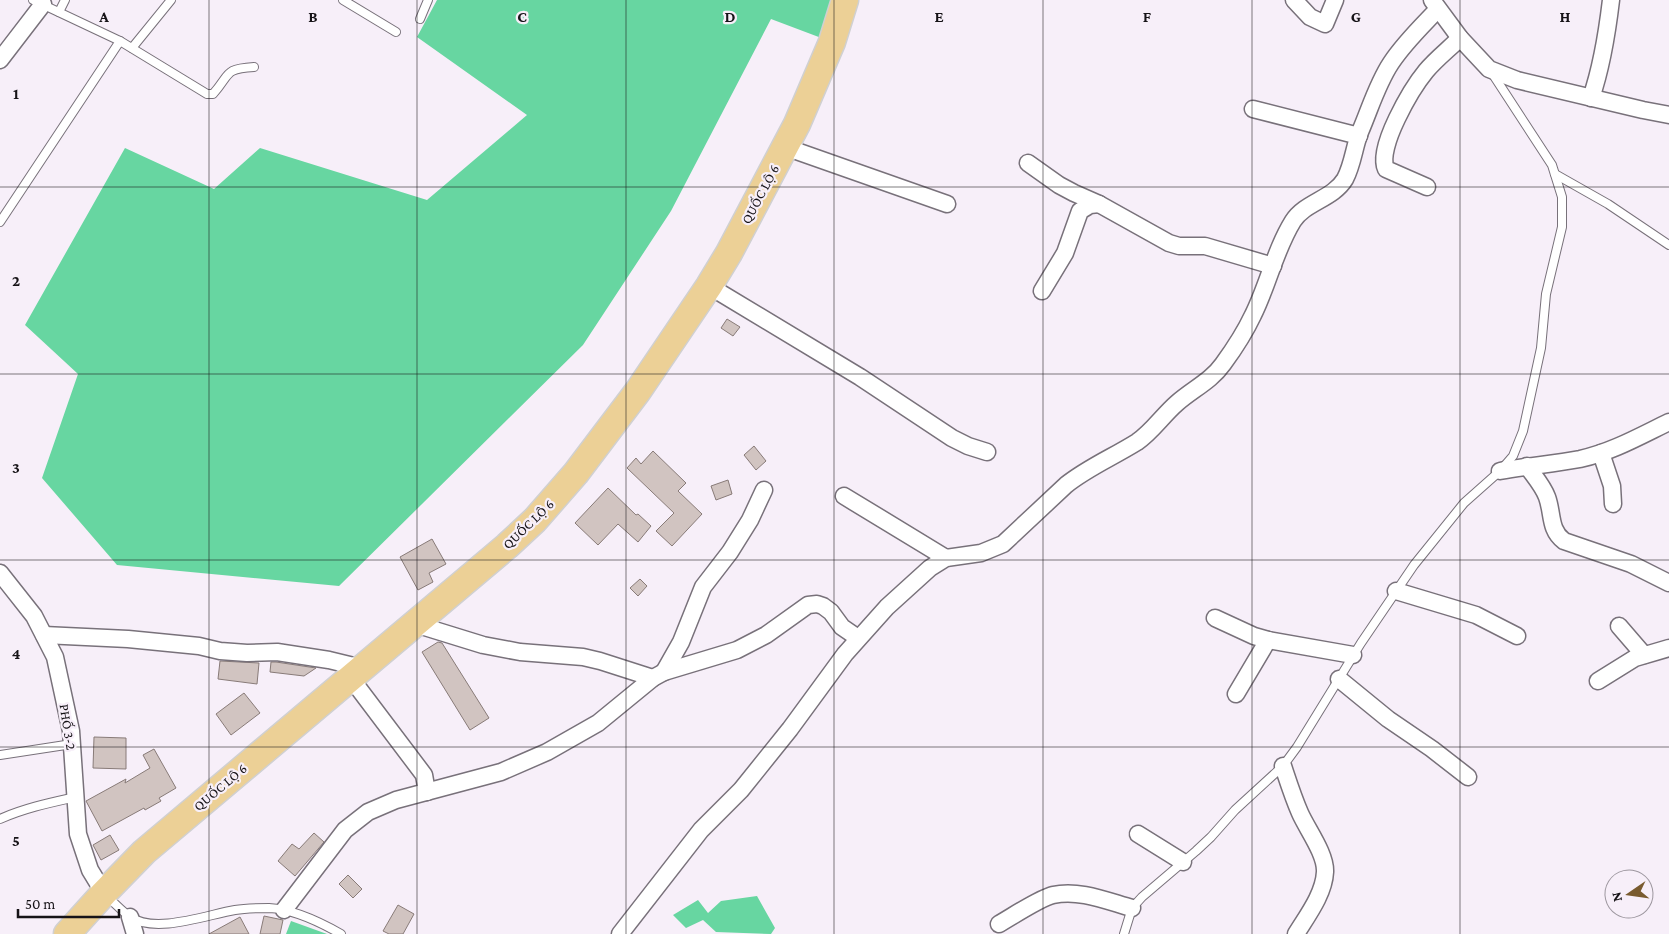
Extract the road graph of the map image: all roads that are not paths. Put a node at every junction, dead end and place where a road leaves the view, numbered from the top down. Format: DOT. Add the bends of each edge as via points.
graph roads {
  1 [pos="65,0"];
  2 [pos="171,0"];
  3 [pos="343,0"];
  4 [pos="428,0"];
  5 [pos="845,0"];
  6 [pos="1294,0"];
  7 [pos="1335,0"];
  8 [pos="1611,0"];
  9 [pos="38,2"];
  10 [pos="1435,4"];
  11 [pos="59,12"];
  12 [pos="420,19"];
  13 [pos="396,32"];
  14 [pos="1460,38"];
  15 [pos="120,41"];
  16 [pos="132,48"];
  17 [pos="0,60"];
  18 [pos="254,67"];
  19 [pos="1490,69"];
  20 [pos="1591,98"];
  21 [pos="1253,109"];
  22 [pos="1669,115"];
  23 [pos="1359,136"];
  24 [pos="785,147"];
  25 [pos="1028,163"];
  26 [pos="1555,174"];
  27 [pos="1428,187"];
  28 [pos="947,204"];
  29 [pos="1099,204"];
  30 [pos="0,222"];
  31 [pos="1669,245"];
  32 [pos="1273,266"];
  33 [pos="709,286"];
  34 [pos="1042,291"];
  35 [pos="1669,422"];
  36 [pos="987,452"];
  37 [pos="1600,453"];
  38 [pos="1527,466"];
  39 [pos="1500,471"];
  40 [pos="764,490"];
  41 [pos="844,496"];
  42 [pos="1613,504"];
  43 [pos="946,558"];
  44 [pos="0,573"];
  45 [pos="1669,583"];
  46 [pos="1396,591"];
  47 [pos="1215,618"];
  48 [pos="415,624"];
  49 [pos="1619,626"];
  50 [pos="44,636"];
  51 [pos="1517,636"];
  52 [pos="858,638"];
  53 [pos="1268,640"];
  54 [pos="1669,648"];
  55 [pos="1353,655"];
  56 [pos="1644,655"];
  57 [pos="356,673"];
  58 [pos="658,675"];
  59 [pos="1339,679"];
  60 [pos="1598,681"];
  61 [pos="1236,694"];
  62 [pos="72,744"];
  63 [pos="0,755"];
  64 [pos="1283,766"];
  65 [pos="1468,777"];
  66 [pos="427,792"];
  67 [pos="76,797"];
  68 [pos="0,819"];
  69 [pos="1138,834"];
  70 [pos="1183,862"];
  71 [pos="104,893"];
  72 [pos="1132,908"];
  73 [pos="284,910"];
  74 [pos="130,917"];
  75 [pos="999,924"];
  76 [pos="67,934"];
  77 [pos="135,934"];
  78 [pos="341,934"];
  79 [pos="620,934"];
  80 [pos="1124,934"];
  81 [pos="1296,934"];
  1 -- 11 [label="lane"];
  2 -- 16 [label="lane"];
  3 -- 13 [label="lane"];
  4 -- 12 [label="lane"];
  5 -- 24 [label="highway, QUỐC LỘ 6" via="832,42"];
  6 -- 7 [label="street" via="1310,17 1324,24"];
  8 -- 20 [label="street" via="1604,52"];
  9 -- 11 [label="lane"];
  9 -- 17 [label="street"];
  10 -- 14 [label="street"];
  10 -- 23 [label="street" via="1391,64"];
  11 -- 15 [label="lane"];
  14 -- 19 [label="street"];
  14 -- 27 [label="street" via="1427,69 1414,87 1384,153 1386,169"];
  15 -- 16 [label="lane"];
  15 -- 30 [label="lane"];
  16 -- 18 [label="lane" via="207,94 213,94 229,72"];
  19 -- 20 [label="street" via="1517,80"];
  19 -- 26 [label="lane"];
  20 -- 22 [label="street"];
  21 -- 23 [label="street"];
  23 -- 32 [label="street" via="1344,181 1333,193 1294,219"];
  24 -- 28 [label="street"];
  24 -- 33 [label="highway, QUỐC LỘ 6"];
  25 -- 29 [label="street" via="1074,194"];
  26 -- 31 [label="lane" via="1608,204"];
  26 -- 39 [label="lane" via="1562,197 1562,227 1546,294 1541,348 1523,431 1513,456"];
  29 -- 32 [label="street" via="1169,243 1206,246"];
  29 -- 34 [label="street" via="1090,204 1080,211 1065,252"];
  32 -- 43 [label="street" via="1253,316 1224,363 1207,382 1178,402 1136,442 1076,477 1003,544 981,553"];
  33 -- 36 [label="street" via="860,377 952,438"];
  33 -- 48 [label="highway, QUỐC LỘ 6" via="576,474 535,520"];
  35 -- 37 [label="street"];
  37 -- 38 [label="street" via="1564,462"];
  37 -- 42 [label="street" via="1612,486"];
  38 -- 39 [label="street"];
  38 -- 45 [label="street" via="1547,497 1556,536 1631,564"];
  39 -- 46 [label="lane" via="1464,503"];
  40 -- 58 [label="street" via="730,552 703,587 681,642"];
  41 -- 43 [label="street"];
  43 -- 52 [label="street" via="930,568"];
  44 -- 50 [label="street, PHỐ 3-2" via="34,616"];
  46 -- 51 [label="street" via="1476,616"];
  46 -- 55 [label="lane"];
  47 -- 53 [label="street"];
  48 -- 57 [label="highway, QUỐC LỘ 6"];
  48 -- 58 [label="street" via="483,645 583,658"];
  49 -- 56 [label="street"];
  50 -- 57 [label="street" via="128,639 247,653 277,652 329,660"];
  50 -- 62 [label="street, PHỐ 3-2" via="55,657"];
  52 -- 58 [label="street" via="842,627 824,606 808,605 766,635 737,650"];
  52 -- 79 [label="street" via="741,790 701,830"];
  53 -- 55 [label="street"];
  53 -- 61 [label="street"];
  54 -- 56 [label="street"];
  55 -- 59 [label="lane"];
  56 -- 60 [label="street"];
  57 -- 66 [label="street" via="424,775"];
  57 -- 71 [label="highway, QUỐC LỘ 6" via="144,852"];
  58 -- 66 [label="street" via="598,723 547,752 501,772"];
  59 -- 64 [label="lane"];
  59 -- 65 [label="street"];
  62 -- 63 [label="lane"];
  62 -- 67 [label="street, PHỐ 3-2"];
  64 -- 70 [label="lane"];
  64 -- 81 [label="street" via="1299,811 1323,856 1325,872 1319,897"];
  66 -- 73 [label="street" via="383,805 345,830"];
  67 -- 68 [label="lane" via="32,807"];
  67 -- 71 [label="street, PHỐ 3-2" via="78,834 90,870"];
  69 -- 70 [label="street"];
  70 -- 72 [label="lane"];
  71 -- 74 [label="lane"];
  71 -- 76 [label="highway, QUỐC LỘ 6"];
  72 -- 75 [label="street" via="1064,893 1051,895"];
  72 -- 80 [label="lane"];
  73 -- 74 [label="lane" via="237,910 162,923 148,923"];
  73 -- 78 [label="lane"];
  74 -- 77 [label="street"];
}
